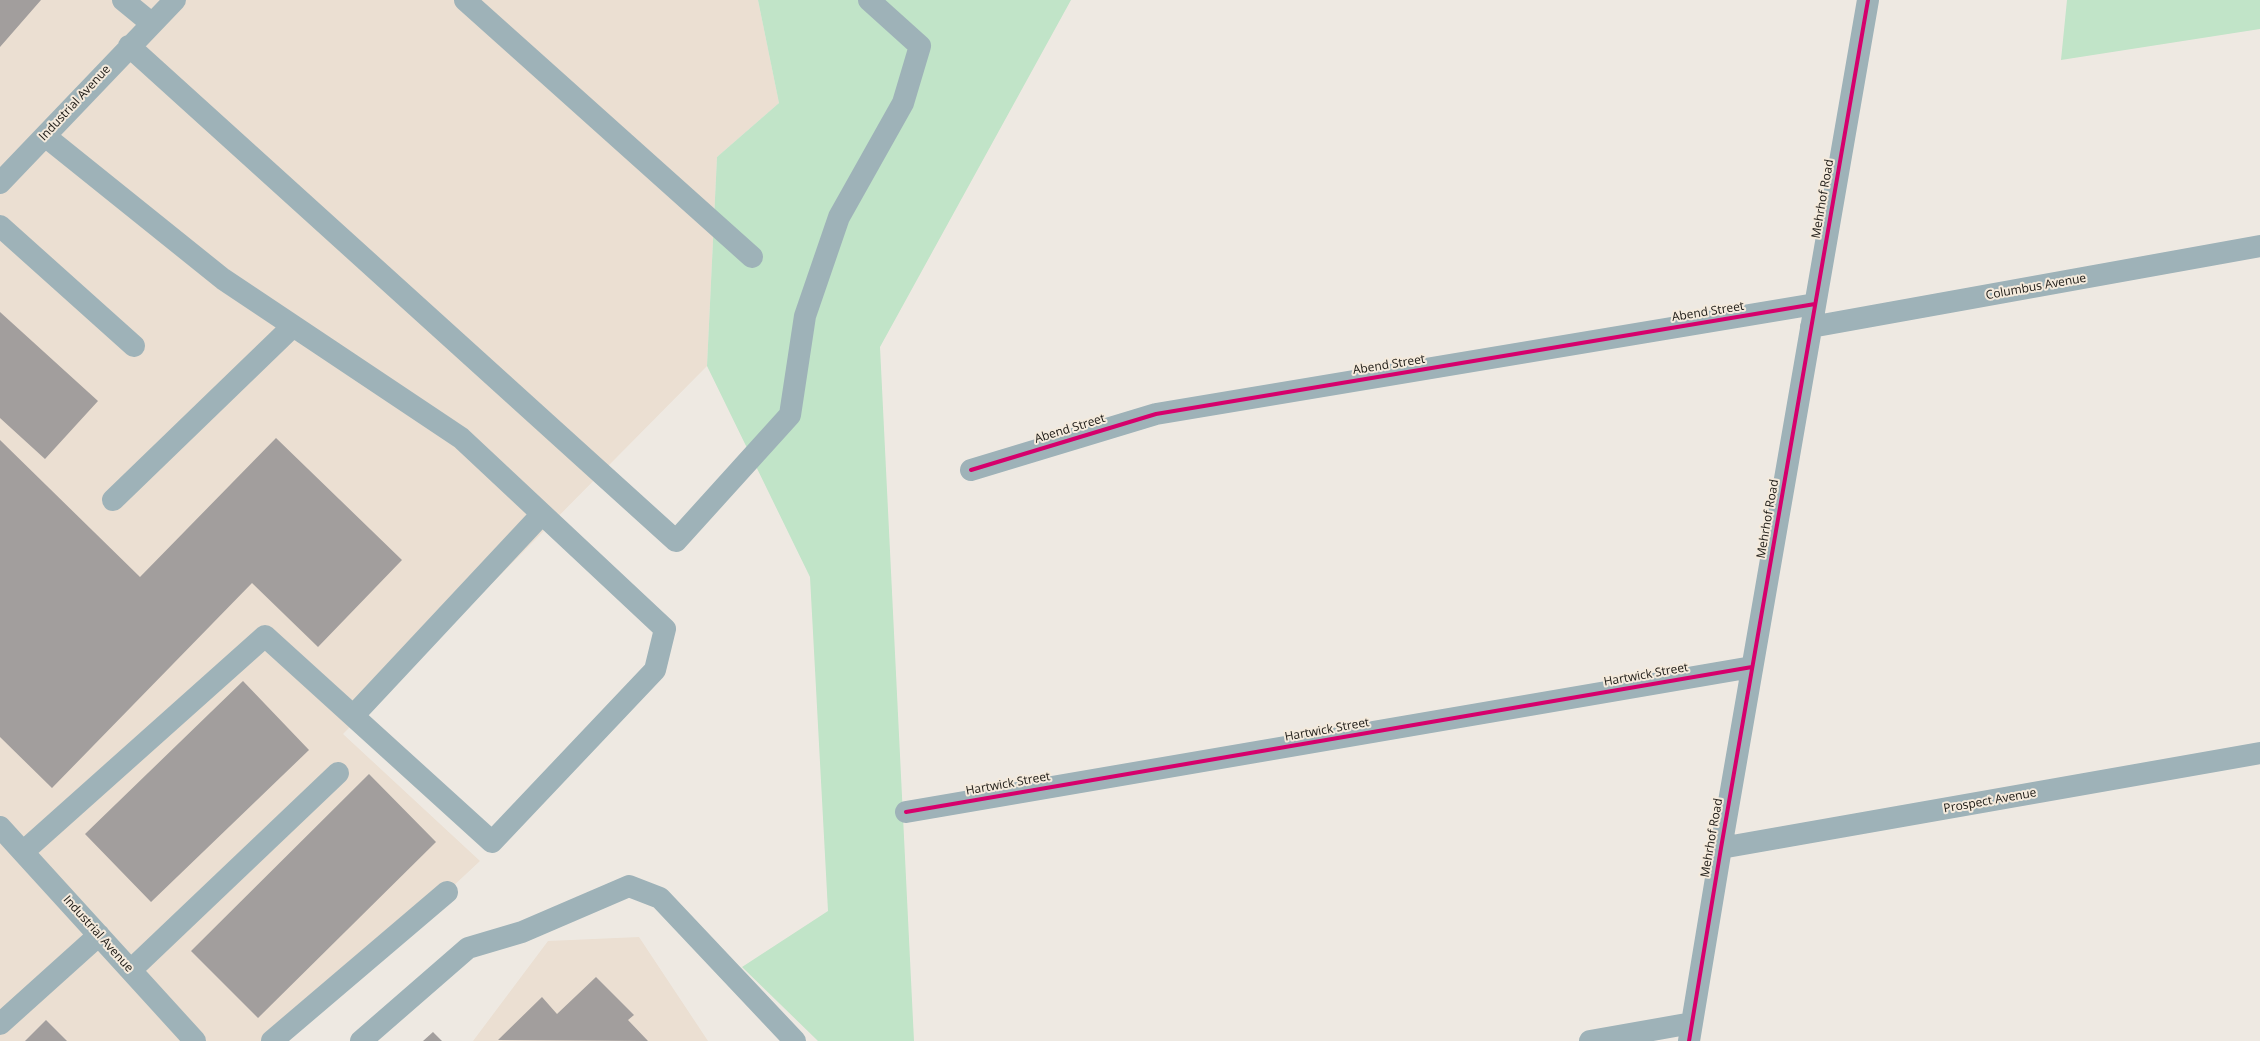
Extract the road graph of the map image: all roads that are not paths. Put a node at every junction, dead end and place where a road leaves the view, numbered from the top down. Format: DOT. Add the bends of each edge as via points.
graph roads {
  1 [pos="123,0"];
  2 [pos="175,0"];
  3 [pos="465,0"];
  4 [pos="869,0"];
  5 [pos="1868,0"];
  6 [pos="151,23"];
  7 [pos="129,46"];
  8 [pos="45,136"];
  9 [pos="0,183"];
  10 [pos="0,226"];
  11 [pos="2260,246"];
  12 [pos="752,257"];
  13 [pos="1815,304"];
  14 [pos="293,326"];
  15 [pos="1811,327"];
  16 [pos="134,346"];
  17 [pos="971,470"];
  18 [pos="113,500"];
  19 [pos="542,514"];
  20 [pos="1752,667"];
  21 [pos="353,716"];
  22 [pos="2260,753"];
  23 [pos="338,773"];
  24 [pos="906,812"];
  25 [pos="0,827"];
  26 [pos="1721,848"];
  27 [pos="23,852"];
  28 [pos="447,892"];
  29 [pos="98,935"];
  30 [pos="131,970"];
  31 [pos="0,1024"];
  32 [pos="1691,1032"];
  33 [pos="195,1041"];
  34 [pos="272,1041"];
  35 [pos="361,1041"];
  36 [pos="795,1041"];
  37 [pos="1590,1041"];
  1 -- 6 [label="street"];
  2 -- 6 [label="street, Industrial Avenue"];
  3 -- 12 [label="street"];
  4 -- 7 [label="street" via="920,46 903,103 838,216 805,316 790,415 676,540"];
  5 -- 13 [label="street, Mehrhof Road"];
  6 -- 7 [label="street, Industrial Avenue"];
  7 -- 8 [label="street, Industrial Avenue"];
  8 -- 9 [label="street, Industrial Avenue"];
  8 -- 14 [label="street" via="223,279"];
  10 -- 16 [label="street"];
  11 -- 15 [label="street, Columbus Avenue"];
  13 -- 15 [label="street, Mehrhof Road"];
  13 -- 17 [label="street, Abend Street" via="1156,414"];
  14 -- 18 [label="street"];
  14 -- 19 [label="street" via="461,438"];
  15 -- 20 [label="street, Mehrhof Road"];
  19 -- 21 [label="street"];
  19 -- 21 [label="street" via="665,629 655,670 650,676 492,842"];
  20 -- 24 [label="street, Hartwick Street"];
  20 -- 26 [label="street, Mehrhof Road"];
  21 -- 27 [label="street" via="265,636"];
  22 -- 26 [label="street, Prospect Avenue"];
  23 -- 30 [label="street"];
  25 -- 27 [label="street, Industrial Avenue"];
  26 -- 32 [label="street, Mehrhof Road"];
  27 -- 29 [label="street, Industrial Avenue"];
  28 -- 34 [label="street"];
  29 -- 30 [label="street, Industrial Avenue"];
  29 -- 31 [label="street"];
  30 -- 33 [label="street, Industrial Avenue"];
  32 -- 37 [label="street"];
  35 -- 36 [label="street" via="468,948 522,932 629,886 660,898"];
}
